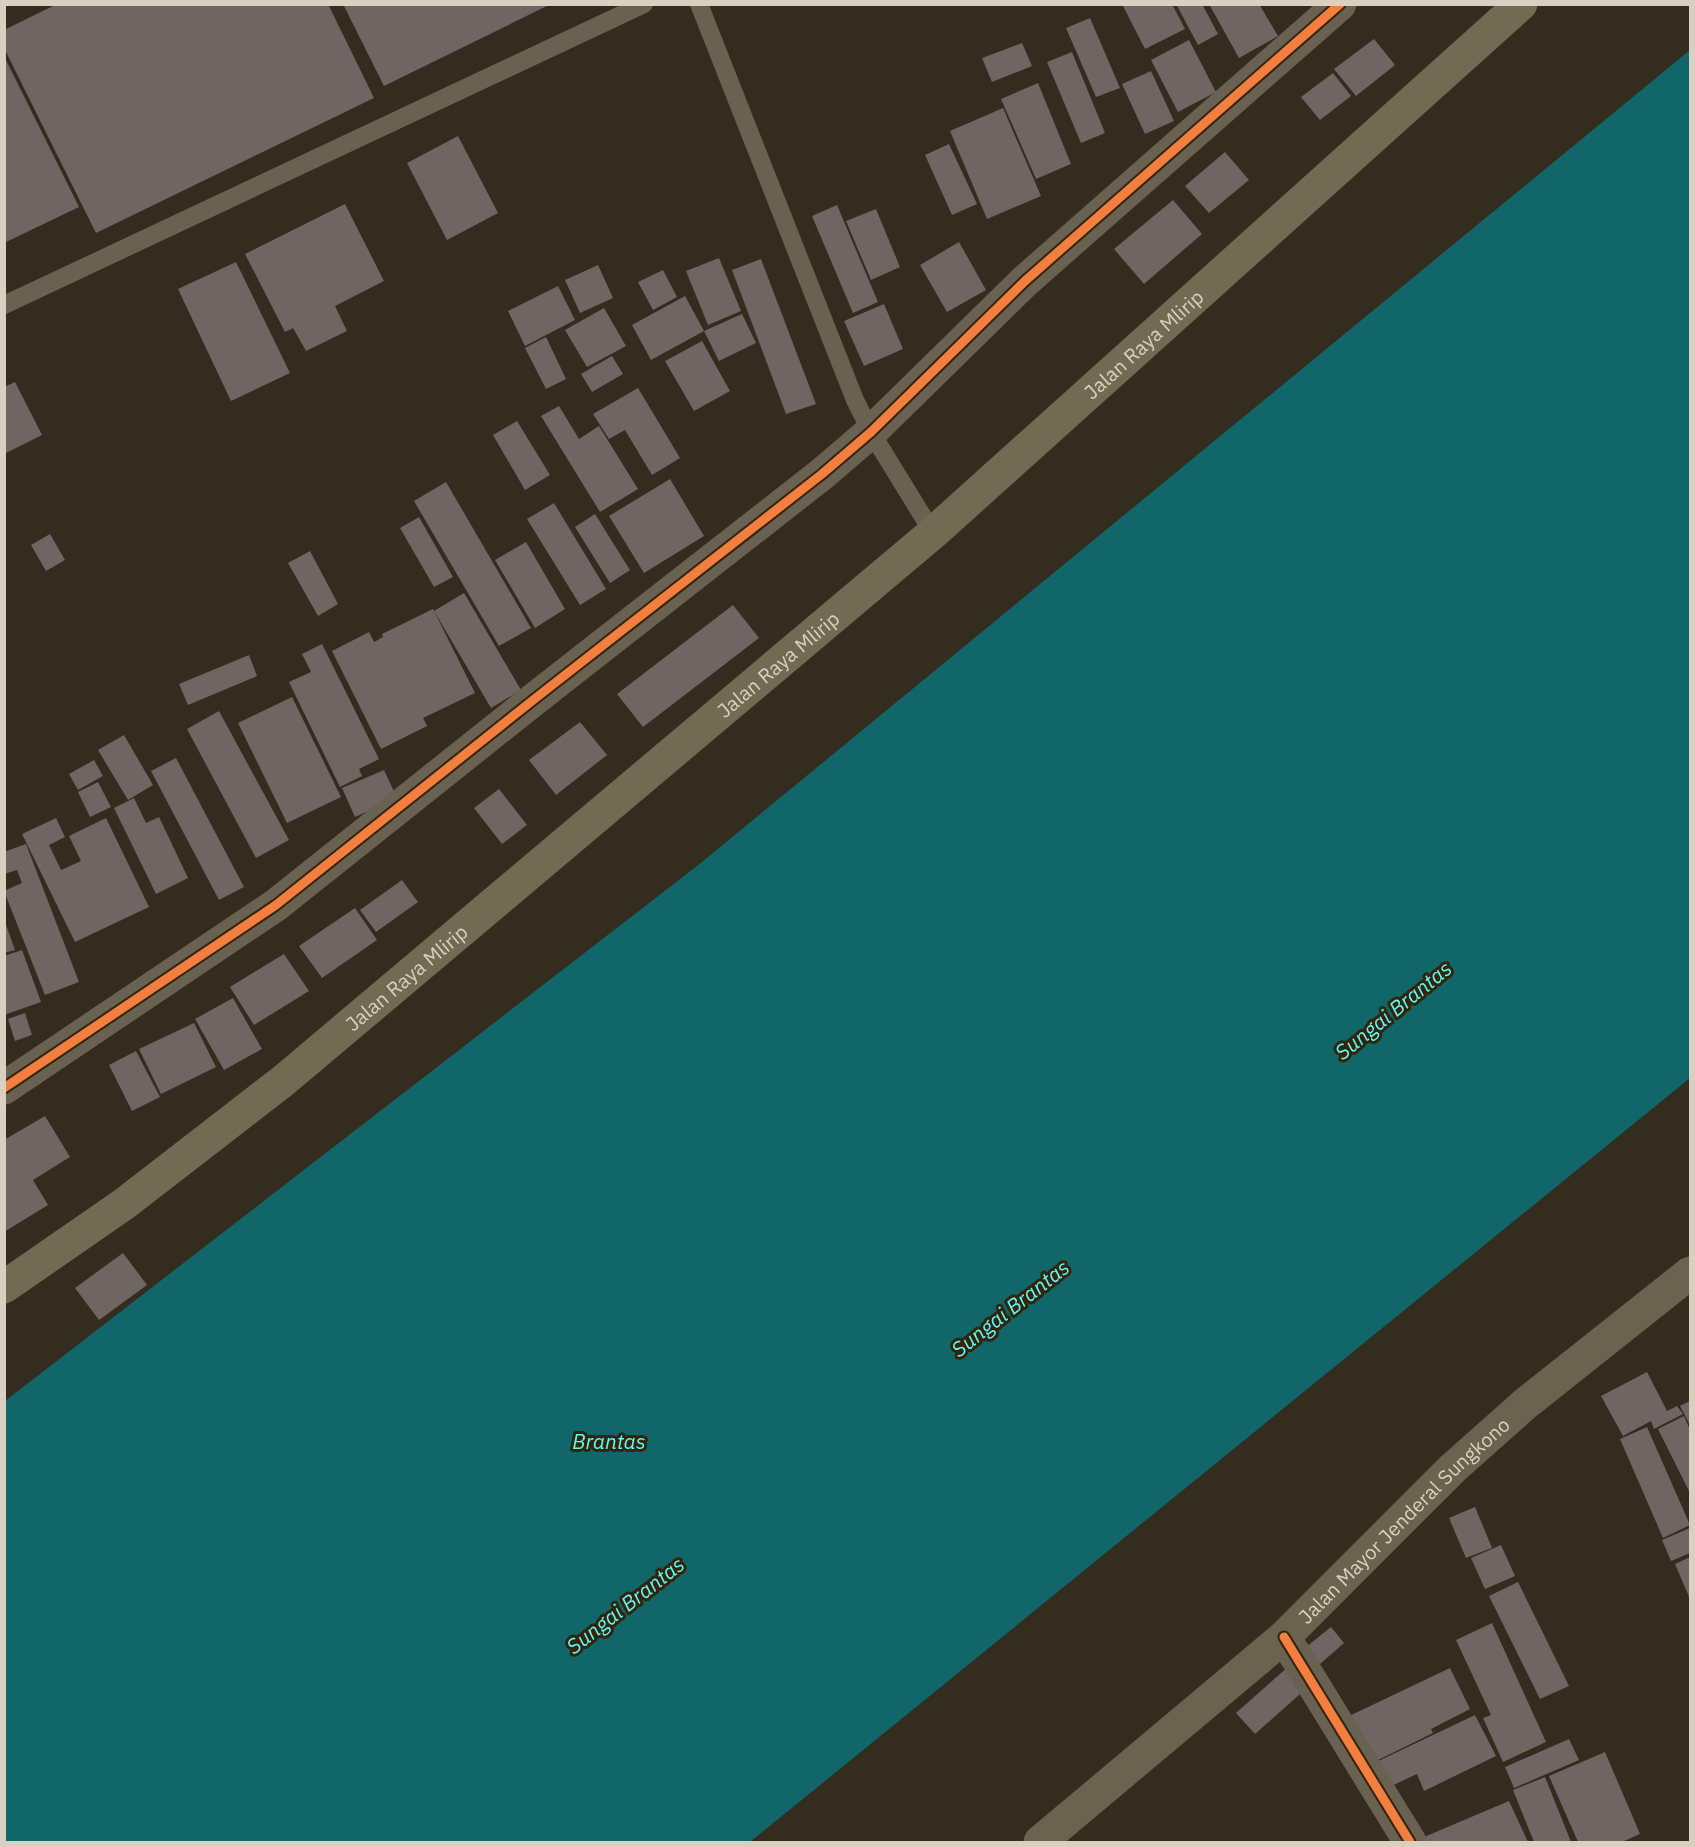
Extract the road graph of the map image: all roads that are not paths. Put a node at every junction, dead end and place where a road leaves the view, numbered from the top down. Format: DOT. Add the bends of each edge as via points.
graph roads {
  1 [pos="644,4"];
  2 [pos="699,4"];
  3 [pos="1340,4"];
  4 [pos="1521,4"];
  5 [pos="624,9"];
  6 [pos="4,305"];
  7 [pos="871,432"];
  8 [pos="933,532"];
  9 [pos="4,1088"];
  10 [pos="1690,1273"];
  11 [pos="4,1287"];
  12 [pos="1284,1637"];
  13 [pos="1055,1838"];
  14 [pos="1410,1842"];
  1 -- 5 [label="lane"];
  2 -- 7 [label="lane"];
  3 -- 7 [label="street" via="1025,281"];
  4 -- 8 [label="main road, Jalan Raya Mlirip"];
  5 -- 6 [label="lane"];
  7 -- 8 [label="lane"];
  7 -- 9 [label="street" via="276,905"];
  8 -- 11 [label="main road, Jalan Raya Mlirip" via="283,1081 124,1204"];
  10 -- 12 [label="main road, Jalan Mayor Jenderal Sungkono" via="1525,1404 1453,1468"];
  12 -- 13 [label="main road, Jalan Mayor Jenderal Sungkono"];
  12 -- 14 [label="street"];
}
